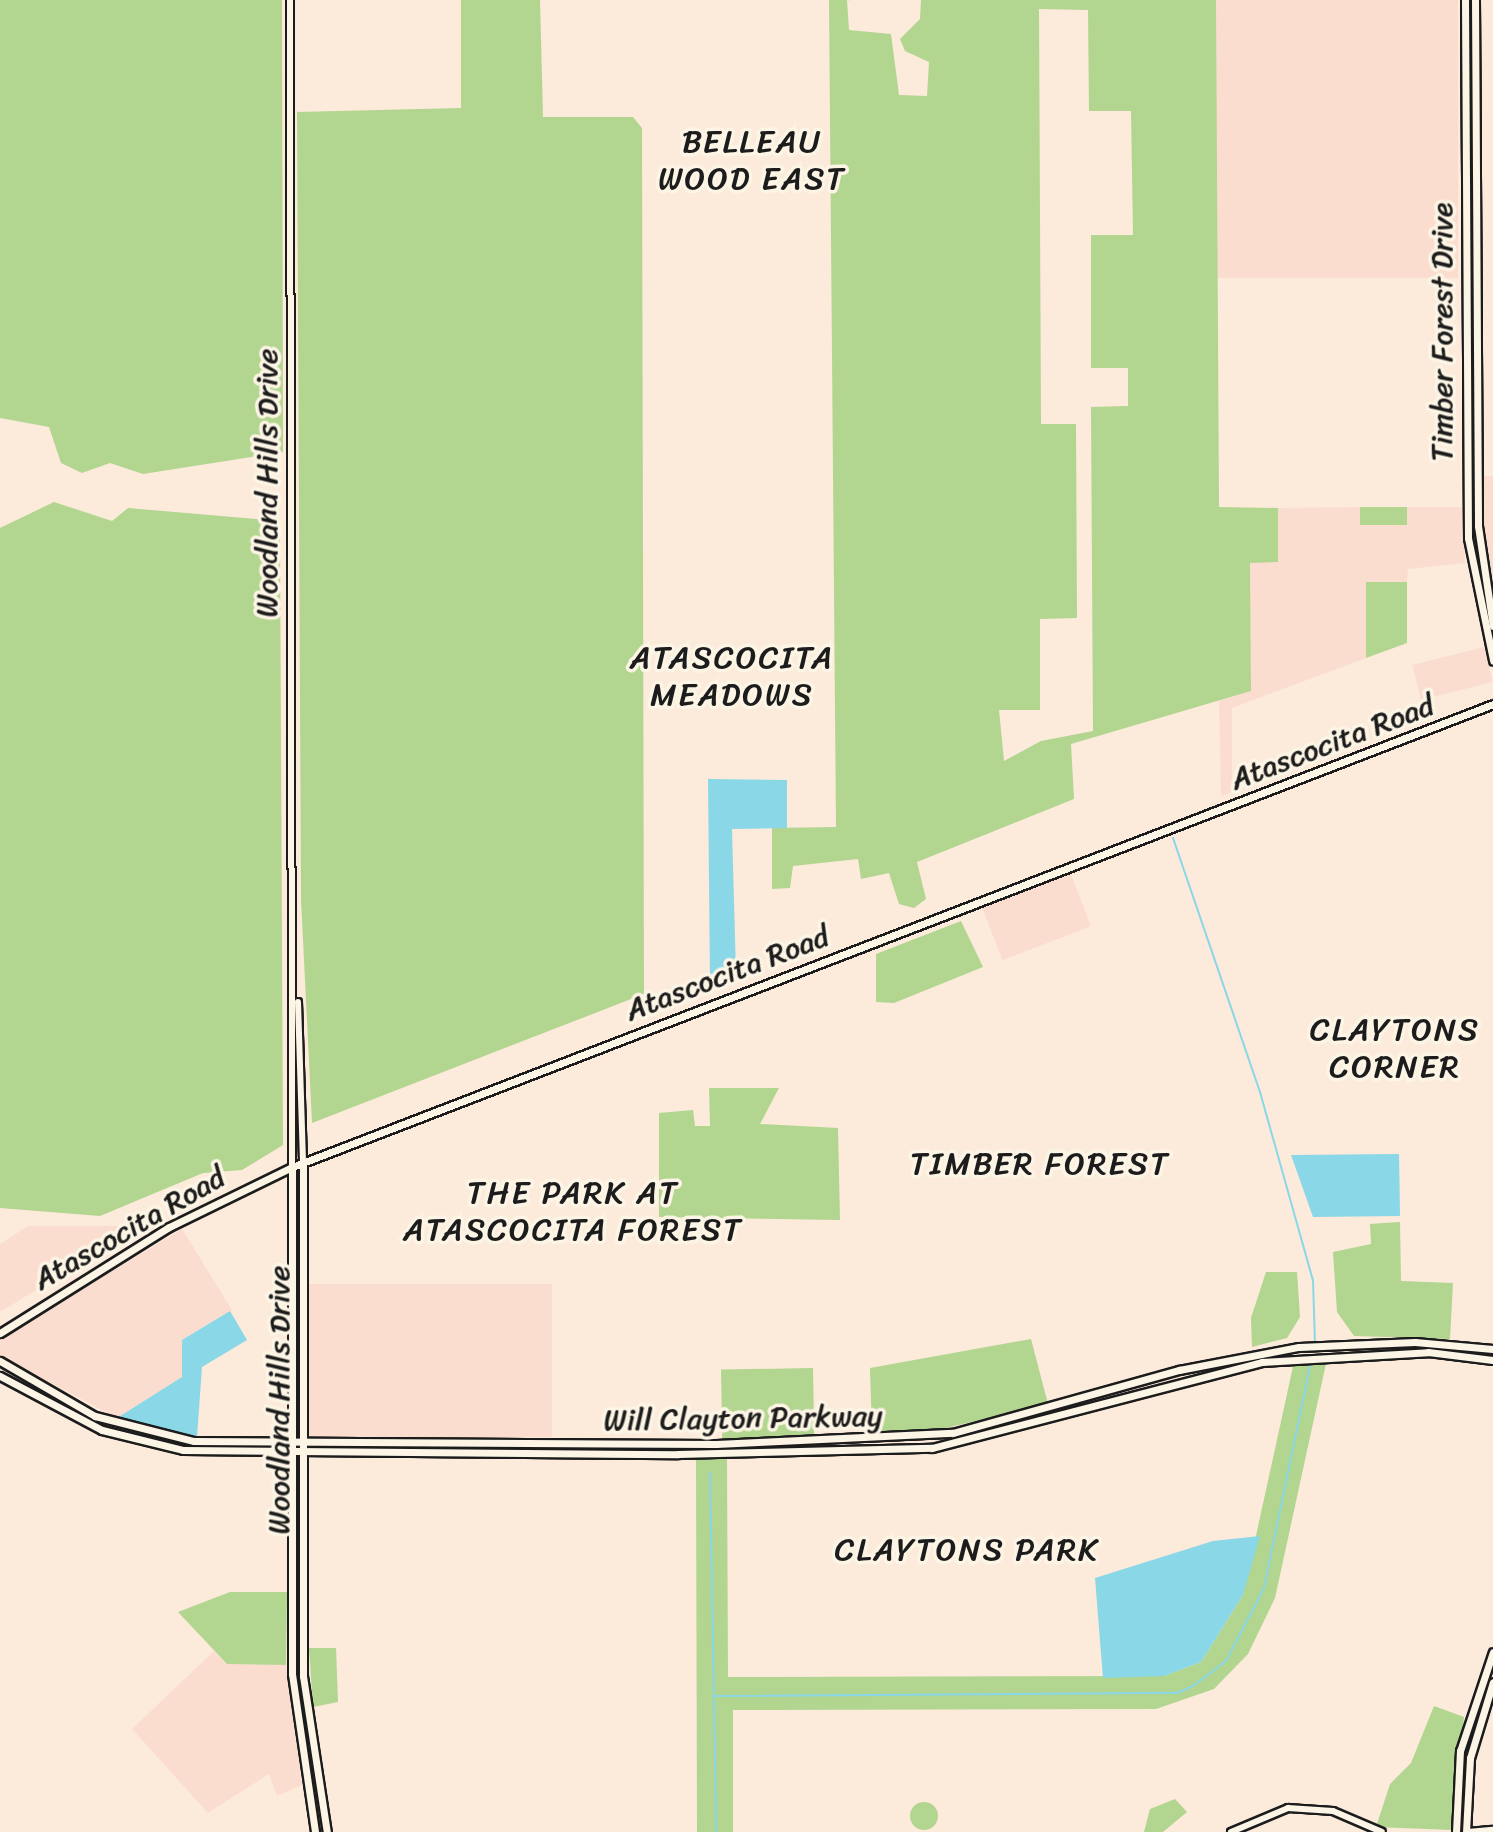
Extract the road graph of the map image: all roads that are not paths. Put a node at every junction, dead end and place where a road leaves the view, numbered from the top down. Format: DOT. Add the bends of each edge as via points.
graph roads {
  1 [pos="290,0"];
  2 [pos="1465,0"];
  3 [pos="1475,0"];
  4 [pos="1465,55"];
  5 [pos="1475,55"];
  6 [pos="1465,98"];
  7 [pos="1476,98"];
  8 [pos="1466,271"];
  9 [pos="1477,271"];
  10 [pos="1493,626"];
  11 [pos="1493,660"];
  12 [pos="1493,704"];
  13 [pos="295,966"];
  14 [pos="303,1163"];
  15 [pos="292,1167"];
  16 [pos="0,1333"];
  17 [pos="292,1341"];
  18 [pos="303,1343"];
  19 [pos="1360,1343"];
  20 [pos="1493,1349"];
  21 [pos="1360,1352"];
  22 [pos="1493,1360"];
  23 [pos="0,1361"];
  24 [pos="1171,1372"];
  25 [pos="0,1376"];
  26 [pos="1174,1382"];
  27 [pos="1032,1420"];
  28 [pos="944,1434"];
  29 [pos="292,1442"];
  30 [pos="303,1442"];
  31 [pos="489,1443"];
  32 [pos="580,1443"];
  33 [pos="784,1443"];
  34 [pos="947,1445"];
  35 [pos="784,1452"];
  36 [pos="292,1453"];
  37 [pos="302,1453"];
  38 [pos="580,1453"];
  39 [pos="489,1454"];
  40 [pos="1493,1652"];
  41 [pos="1493,1682"];
  42 [pos="1493,1830"];
  43 [pos="315,1832"];
  44 [pos="327,1832"];
  45 [pos="1231,1832"];
  46 [pos="1382,1832"];
  47 [pos="1456,1832"];
  48 [pos="1467,1832"];
  1 -- 13 [label="street, Woodland Hills Drive"];
  2 -- 4 [label="main road, Timber Forest Drive"];
  3 -- 5 [label="main road, Timber Forest Drive"];
  4 -- 5 [label="main road"];
  4 -- 6 [label="main road, Timber Forest Drive"];
  5 -- 7 [label="main road, Timber Forest Drive"];
  6 -- 7 [label="main road"];
  6 -- 8 [label="main road, Timber Forest Drive"];
  7 -- 9 [label="main road, Timber Forest Drive"];
  8 -- 9 [label="main road"];
  8 -- 11 [label="main road, Timber Forest Drive" via="1469,553"];
  9 -- 10 [label="main road, Timber Forest Drive" via="1478,526"];
  12 -- 14 [label="main road, Atascocita Road"];
  13 -- 14 [label="street, Woodland Hills Drive"];
  13 -- 15 [label="street, Woodland Hills Drive"];
  14 -- 15 [label="main road, Atascocita Road"];
  14 -- 18 [label="main road, Woodland Hills Drive"];
  15 -- 16 [label="main road, Atascocita Road" via="174,1224"];
  15 -- 17 [label="main road, Woodland Hills Drive"];
  17 -- 18 [label="main road"];
  17 -- 29 [label="main road, Woodland Hills Drive"];
  18 -- 30 [label="main road, Woodland Hills Drive"];
  19 -- 20 [label="main road, Will Clayton Parkway"];
  19 -- 21 [label="main road"];
  19 -- 24 [label="main road, Will Clayton Parkway" via="1307,1346"];
  21 -- 22 [label="main road, Will Clayton Parkway"];
  21 -- 26 [label="main road, Will Clayton Parkway"];
  23 -- 29 [label="main road, Will Clayton Parkway" via="68,1405 128,1428 207,1442"];
  24 -- 26 [label="main road"];
  24 -- 27 [label="main road, Will Clayton Parkway"];
  25 -- 36 [label="main road, Will Clayton Parkway" via="49,1407 140,1442"];
  26 -- 27 [label="main road, Will Clayton Parkway"];
  27 -- 28 [label="main road, Will Clayton Parkway"];
  27 -- 34 [label="main road, Will Clayton Parkway"];
  28 -- 33 [label="main road, Will Clayton Parkway"];
  28 -- 34 [label="main road"];
  29 -- 30 [label="main road, Will Clayton Parkway"];
  29 -- 36 [label="main road, Woodland Hills Drive"];
  30 -- 31 [label="main road, Will Clayton Parkway"];
  30 -- 37 [label="main road, Woodland Hills Drive"];
  31 -- 32 [label="main road, Will Clayton Parkway"];
  31 -- 39 [label="main road"];
  32 -- 33 [label="main road, Will Clayton Parkway"];
  32 -- 38 [label="main road"];
  33 -- 35 [label="main road"];
  34 -- 35 [label="main road, Will Clayton Parkway"];
  35 -- 38 [label="main road, Will Clayton Parkway"];
  36 -- 37 [label="main road, Will Clayton Parkway"];
  36 -- 43 [label="main road, Woodland Hills Drive" via="292,1674"];
  37 -- 39 [label="main road, Will Clayton Parkway"];
  37 -- 44 [label="main road, Woodland Hills Drive" via="303,1676"];
  38 -- 39 [label="main road, Will Clayton Parkway"];
  40 -- 47 [label="main road" via="1460,1751"];
  41 -- 48 [label="main road" via="1470,1758"];
  42 -- 48 [label="street"];
  45 -- 46 [label="street" via="1275,1810 1311,1808"];
}
